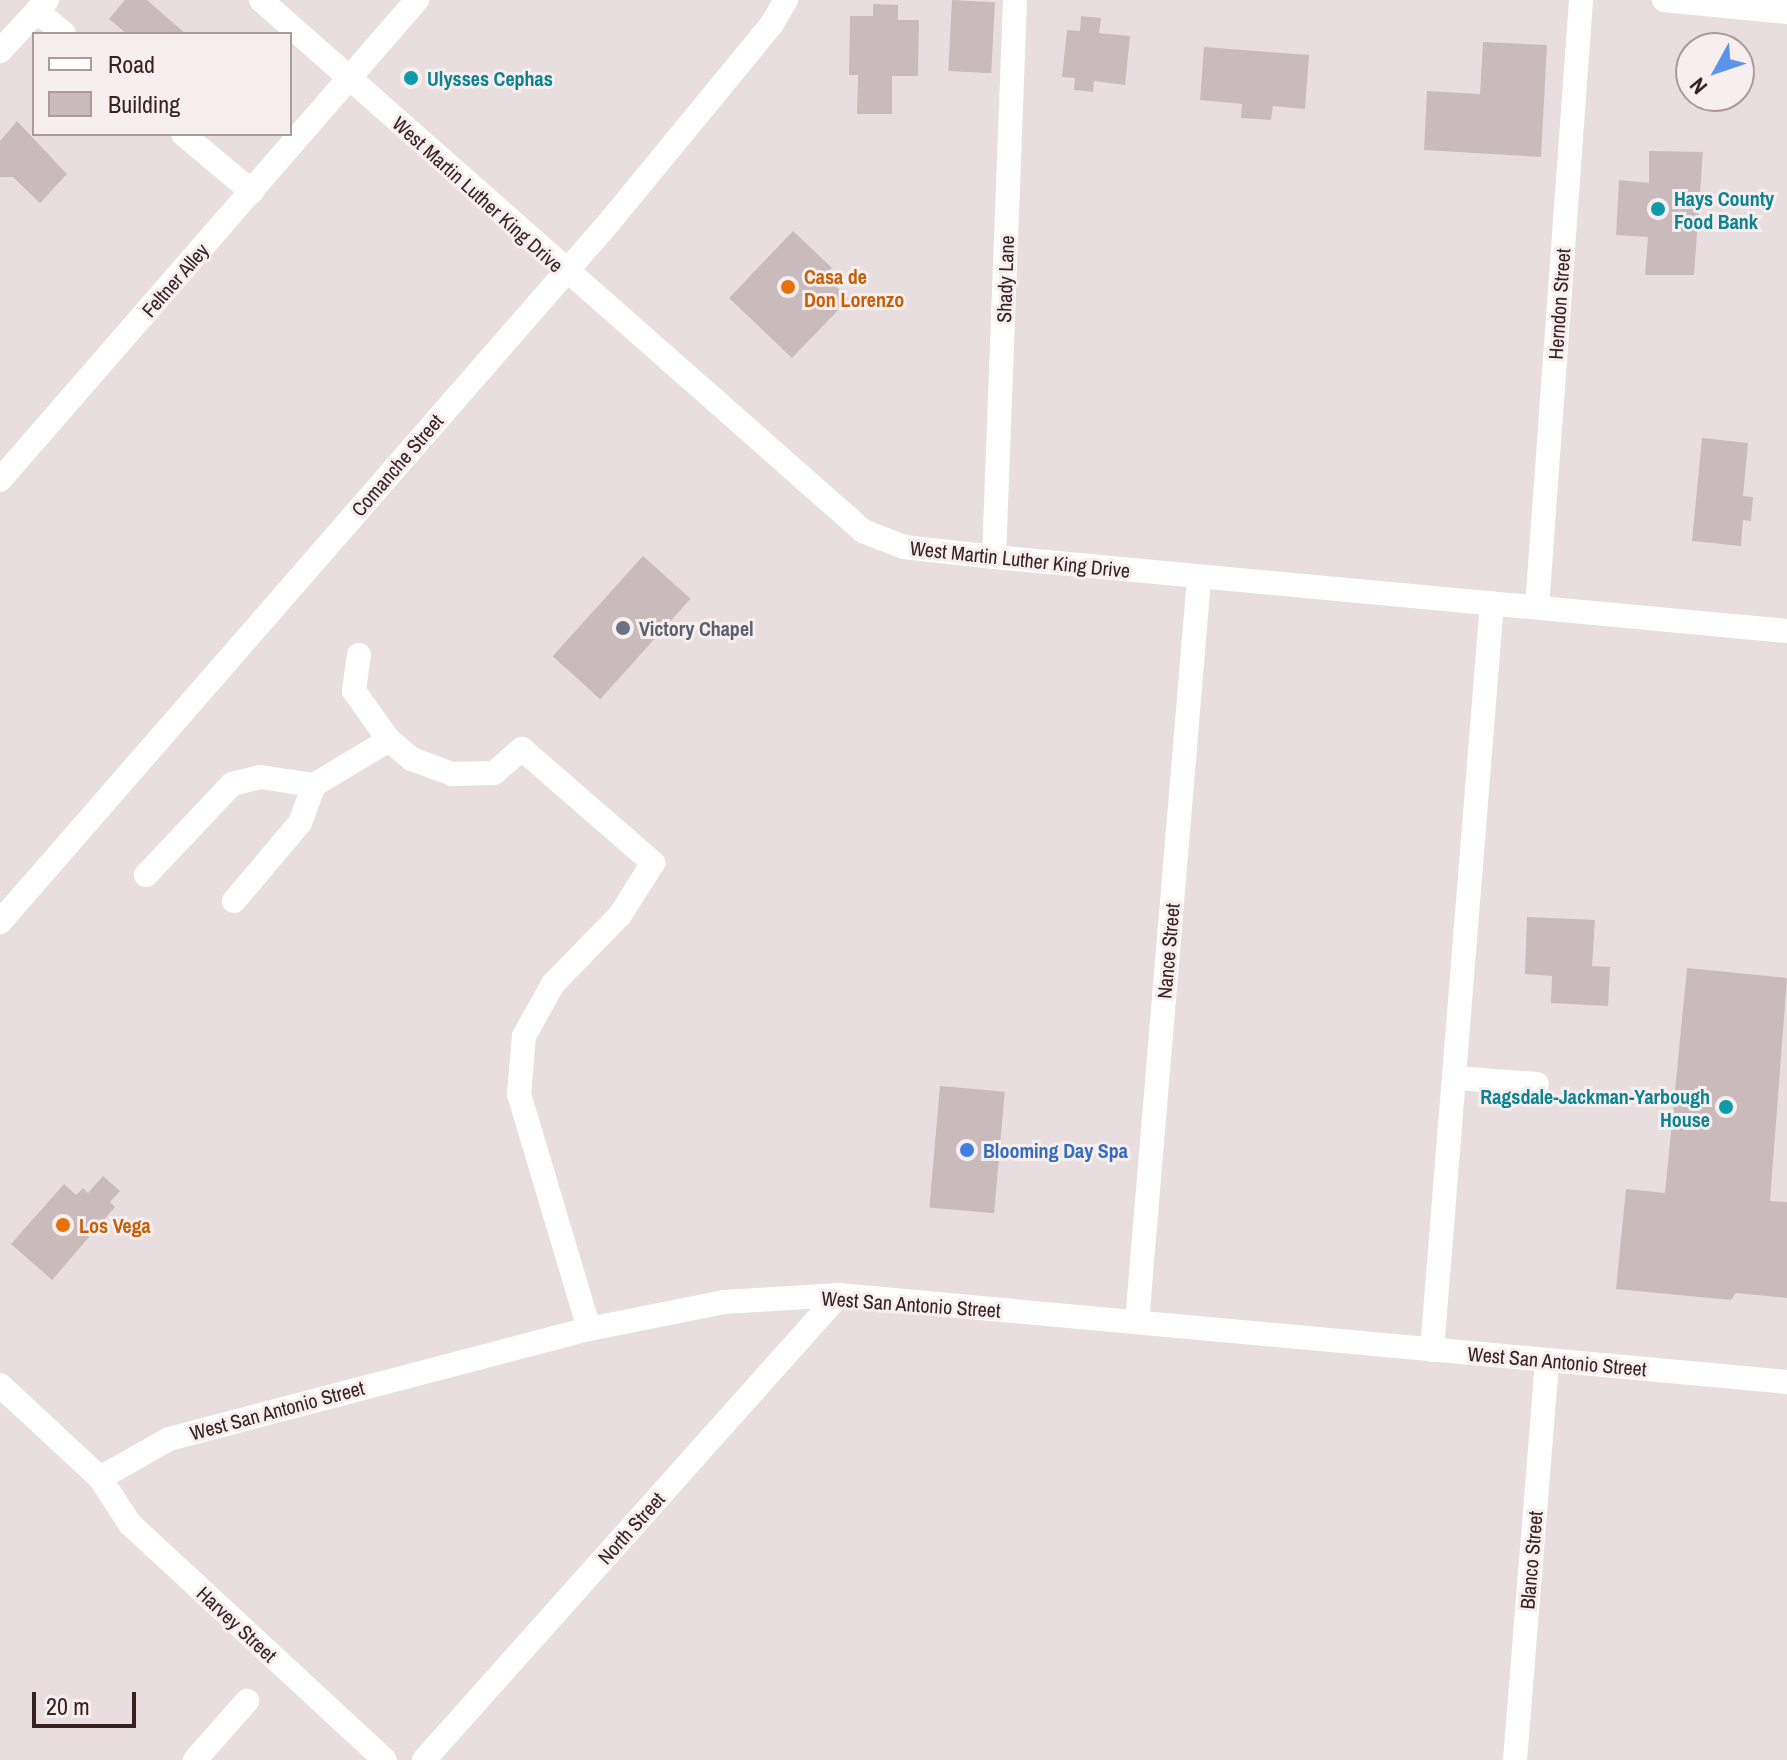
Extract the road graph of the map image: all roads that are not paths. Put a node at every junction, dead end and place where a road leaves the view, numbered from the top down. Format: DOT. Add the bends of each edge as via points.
graph roads {
  1 [pos="261,0"];
  2 [pos="417,0"];
  3 [pos="786,0"];
  4 [pos="1015,0"];
  5 [pos="1581,0"];
  6 [pos="1664,0"];
  7 [pos="42,6"];
  8 [pos="1787,12"];
  9 [pos="62,32"];
  10 [pos="0,51"];
  11 [pos="350,79"];
  12 [pos="185,136"];
  13 [pos="252,192"];
  14 [pos="566,271"];
  15 [pos="0,480"];
  16 [pos="994,557"];
  17 [pos="1199,579"];
  18 [pos="1492,603"];
  19 [pos="1537,607"];
  20 [pos="1787,631"];
  21 [pos="359,655"];
  22 [pos="389,740"];
  23 [pos="314,785"];
  24 [pos="146,875"];
  25 [pos="234,901"];
  26 [pos="0,922"];
  27 [pos="1454,1078"];
  28 [pos="1537,1084"];
  29 [pos="839,1295"];
  30 [pos="1137,1322"];
  31 [pos="589,1329"];
  32 [pos="1432,1350"];
  33 [pos="1547,1360"];
  34 [pos="1787,1382"];
  35 [pos="0,1385"];
  36 [pos="100,1478"];
  37 [pos="247,1701"];
  38 [pos="195,1760"];
  39 [pos="385,1760"];
  40 [pos="424,1760"];
  41 [pos="1515,1760"];
  1 -- 11 [label="street, West Martin Luther King Drive"];
  2 -- 11 [label="street, Feltner Alley"];
  3 -- 14 [label="street, Comanche Street" via="772,24"];
  4 -- 16 [label="street, Shady Lane"];
  5 -- 19 [label="street, Herndon Street"];
  6 -- 8 [label="street"];
  7 -- 9 [label="street"];
  7 -- 10 [label="street"];
  11 -- 13 [label="street, Feltner Alley"];
  11 -- 14 [label="street, West Martin Luther King Drive"];
  12 -- 13 [label="street"];
  13 -- 15 [label="street, Feltner Alley"];
  14 -- 16 [label="street, West Martin Luther King Drive" via="863,531 904,547"];
  14 -- 26 [label="street, Comanche Street"];
  16 -- 17 [label="street, West Martin Luther King Drive"];
  17 -- 18 [label="street, West Martin Luther King Drive"];
  17 -- 30 [label="street, Nance Street"];
  18 -- 19 [label="street, West Martin Luther King Drive"];
  18 -- 27 [label="street"];
  19 -- 20 [label="street, West Martin Luther King Drive"];
  21 -- 22 [label="street" via="354,691"];
  22 -- 23 [label="street"];
  22 -- 31 [label="street" via="412,759 452,774 494,773 522,749 653,863 620,915 553,984 524,1036 519,1094"];
  23 -- 24 [label="street" via="260,777 232,784"];
  23 -- 25 [label="street" via="300,823"];
  27 -- 28 [label="street"];
  27 -- 32 [label="street"];
  29 -- 30 [label="street, West San Antonio Street"];
  29 -- 31 [label="street, West San Antonio Street" via="724,1302"];
  29 -- 40 [label="street, North Street"];
  30 -- 32 [label="street, West San Antonio Street"];
  31 -- 36 [label="street, West San Antonio Street" via="169,1439"];
  32 -- 33 [label="street, West San Antonio Street"];
  33 -- 34 [label="street, West San Antonio Street"];
  33 -- 41 [label="street, Blanco Street"];
  35 -- 36 [label="street"];
  36 -- 39 [label="street, Harvey Street" via="130,1524"];
  37 -- 38 [label="street"];
}
